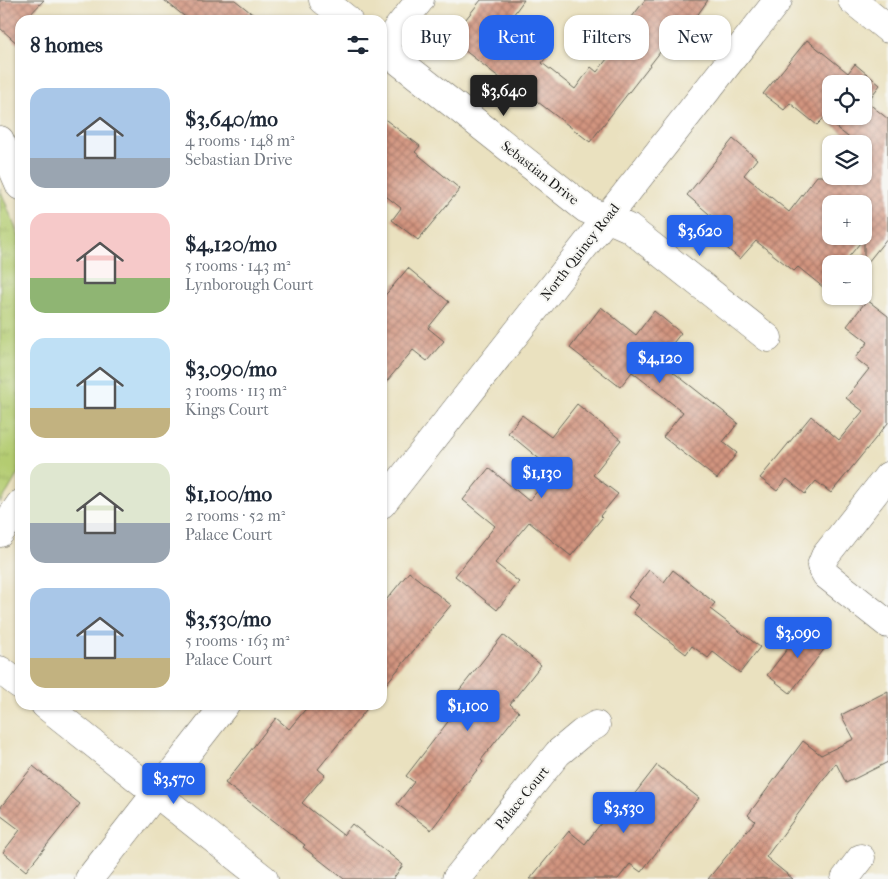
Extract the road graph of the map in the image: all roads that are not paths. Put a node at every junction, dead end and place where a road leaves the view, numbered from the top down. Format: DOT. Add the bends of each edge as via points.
graph roads {
  1 [pos="323,0"];
  2 [pos="420,0"];
  3 [pos="778,0"];
  4 [pos="852,0"];
  5 [pos="342,15"];
  6 [pos="888,29"];
  7 [pos="387,42"];
  8 [pos="387,52"];
  9 [pos="0,140"];
  10 [pos="15,174"];
  11 [pos="606,218"];
  12 [pos="768,338"];
  13 [pos="888,476"];
  14 [pos="387,498"];
  15 [pos="15,511"];
  16 [pos="0,533"];
  17 [pos="888,624"];
  18 [pos="0,670"];
  19 [pos="15,681"];
  20 [pos="51,710"];
  21 [pos="221,710"];
  22 [pos="596,725"];
  23 [pos="156,793"];
  24 [pos="89,879"];
  25 [pos="264,879"];
  26 [pos="456,879"];
  1 -- 5 [label="street"];
  2 -- 7 [label="street"];
  3 -- 11 [label="street, North Quincy Road"];
  4 -- 6 [label="street"];
  8 -- 11 [label="street, Sebastian Drive" via="586,209"];
  9 -- 10 [label="street"];
  11 -- 12 [label="street, Sebastian Drive" via="629,228"];
  11 -- 14 [label="street, North Quincy Road"];
  13 -- 17 [label="street" via="821,566 826,575"];
  15 -- 16 [label="street"];
  18 -- 19 [label="street"];
  20 -- 23 [label="street"];
  21 -- 23 [label="street"];
  22 -- 26 [label="street, Palace Court" via="582,732 558,753"];
  23 -- 24 [label="street"];
  23 -- 25 [label="street"];
}
